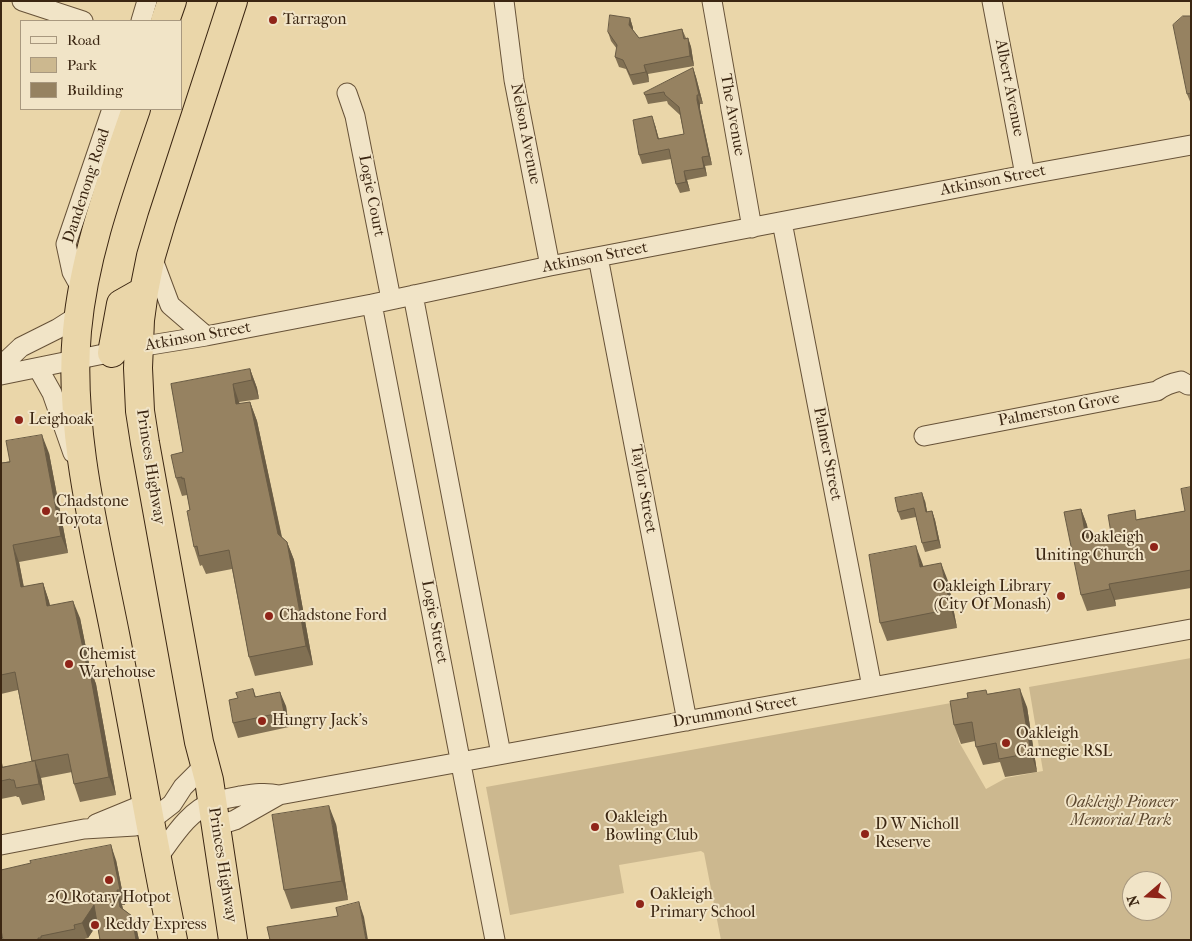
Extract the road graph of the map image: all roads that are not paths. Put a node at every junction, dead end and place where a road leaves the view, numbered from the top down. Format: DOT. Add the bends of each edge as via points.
graph roads {
  1 [pos="22,1"];
  2 [pos="147,1"];
  3 [pos="172,1"];
  4 [pos="233,1"];
  5 [pos="504,1"];
  6 [pos="712,1"];
  7 [pos="992,1"];
  8 [pos="80,20"];
  9 [pos="141,20"];
  10 [pos="165,20"];
  11 [pos="347,93"];
  12 [pos="112,110"];
  13 [pos="136,110"];
  14 [pos="1191,145"];
  15 [pos="1026,175"];
  16 [pos="782,222"];
  17 [pos="752,228"];
  18 [pos="151,256"];
  19 [pos="598,257"];
  20 [pos="550,266"];
  21 [pos="144,290"];
  22 [pos="413,295"];
  23 [pos="391,299"];
  24 [pos="81,303"];
  25 [pos="372,304"];
  26 [pos="206,336"];
  27 [pos="138,347"];
  28 [pos="112,353"];
  29 [pos="76,361"];
  30 [pos="1,366"];
  31 [pos="38,368"];
  32 [pos="1,375"];
  33 [pos="1191,385"];
  34 [pos="924,436"];
  35 [pos="90,502"];
  36 [pos="1191,629"];
  37 [pos="872,687"];
  38 [pos="687,721"];
  39 [pos="501,754"];
  40 [pos="461,762"];
  41 [pos="205,765"];
  42 [pos="148,812"];
  43 [pos="214,814"];
  44 [pos="1,845"];
  45 [pos="156,860"];
  46 [pos="173,940"];
  47 [pos="233,940"];
  48 [pos="495,940"];
  1 -- 8 [label="street"];
  2 -- 9 [label="street"];
  3 -- 10 [label="highway"];
  4 -- 18 [label="highway, Princes Highway"];
  5 -- 20 [label="street, Nelson Avenue" via="514,80"];
  6 -- 17 [label="street, The Avenue"];
  7 -- 15 [label="street, Albert Avenue"];
  11 -- 23 [label="street, Logie Court" via="355,116"];
  12 -- 24 [label="street, Dandenong Road" via="66,244"];
  13 -- 24 [label="highway" via="98,225"];
  14 -- 15 [label="street, Atkinson Street"];
  15 -- 16 [label="street, Atkinson Street"];
  16 -- 17 [label="street, Atkinson Street"];
  16 -- 37 [label="street, Palmer Street"];
  17 -- 19 [label="street, Atkinson Street"];
  18 -- 21 [label="highway, Princes Highway"];
  18 -- 26 [label="street" via="170,305"];
  19 -- 20 [label="street, Atkinson Street"];
  19 -- 38 [label="street, Taylor Street"];
  20 -- 22 [label="street, Atkinson Street"];
  21 -- 27 [label="highway, Princes Highway"];
  21 -- 28 [label="highway" via="121,304"];
  22 -- 23 [label="street, Atkinson Street"];
  22 -- 39 [label="street"];
  23 -- 25 [label="street, Atkinson Street"];
  24 -- 29 [label="highway"];
  24 -- 30 [label="street" via="57,329 21,347"];
  25 -- 26 [label="street, Atkinson Street"];
  25 -- 40 [label="street, Logie Street"];
  26 -- 27 [label="street, Atkinson Street"];
  27 -- 28 [label="street, Atkinson Street"];
  27 -- 41 [label="highway, Princes Highway" via="142,426"];
  28 -- 29 [label="street, Atkinson Street"];
  29 -- 31 [label="street, Atkinson Street"];
  29 -- 35 [label="highway" via="78,418"];
  31 -- 32 [label="street, Atkinson Street"];
  31 -- 35 [label="street" via="52,393"];
  33 -- 34 [label="street, Palmerston Grove" via="1181,381 1167,384 1157,392"];
  35 -- 42 [label="highway"];
  36 -- 37 [label="street, Drummond Street"];
  37 -- 38 [label="street, Drummond Street"];
  38 -- 39 [label="street, Drummond Street"];
  39 -- 40 [label="street, Drummond Street"];
  40 -- 43 [label="street, Drummond Street" via="278,796 235,820"];
  40 -- 48 [label="street, Logie Street"];
  41 -- 42 [label="street" via="183,787 172,804"];
  41 -- 43 [label="highway, Princes Highway"];
  42 -- 44 [label="street" via="135,826 84,829"];
  42 -- 45 [label="highway"];
  43 -- 45 [label="street, Drummond Street" via="192,814"];
  43 -- 47 [label="highway, Princes Highway"];
  45 -- 46 [label="highway"];
}
